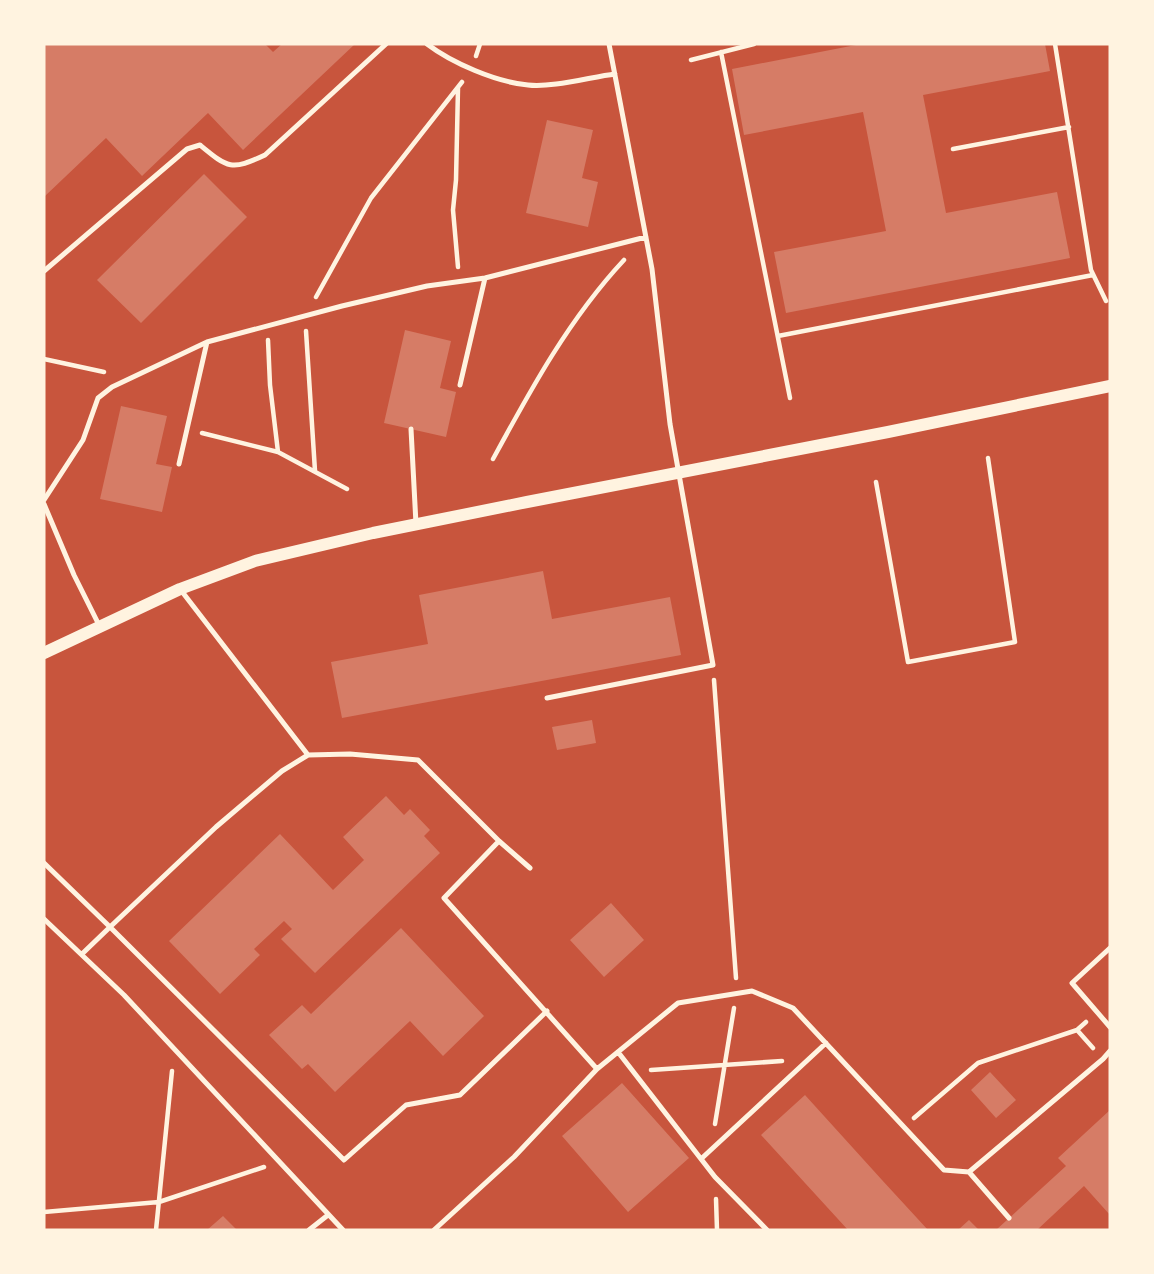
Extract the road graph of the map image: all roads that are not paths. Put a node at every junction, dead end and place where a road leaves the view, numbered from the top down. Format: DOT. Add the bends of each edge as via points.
graph roads {
  1 [pos="386,44"];
  2 [pos="428,44"];
  3 [pos="609,44"];
  4 [pos="615,74"];
  5 [pos="646,237"];
  6 [pos="44,271"];
  7 [pos="485,278"];
  8 [pos="206,342"];
  9 [pos="460,385"];
  10 [pos="1110,386"];
  11 [pos="411,429"];
  12 [pos="180,464"];
  13 [pos="679,473"];
  14 [pos="44,502"];
  15 [pos="416,525"];
  16 [pos="180,589"];
  17 [pos="99,625"];
  18 [pos="44,653"];
  19 [pos="547,698"];
  20 [pos="308,755"];
  21 [pos="499,841"];
  22 [pos="44,863"];
  23 [pos="530,868"];
  24 [pos="44,919"];
  25 [pos="110,927"];
  26 [pos="1110,948"];
  27 [pos="83,953"];
  28 [pos="547,1012"];
  29 [pos="1110,1027"];
  30 [pos="825,1043"];
  31 [pos="1110,1051"];
  32 [pos="618,1052"];
  33 [pos="597,1069"];
  34 [pos="701,1159"];
  35 [pos="969,1172"];
  36 [pos="328,1215"];
  37 [pos="1009,1219"];
  38 [pos="309,1230"];
  39 [pos="343,1230"];
  40 [pos="434,1230"];
  41 [pos="767,1230"];
  1 -- 6 [label="lane" via="265,155 240,167 220,161 200,145 187,149"];
  2 -- 4 [label="lane" via="446,58 529,86"];
  3 -- 4 [label="lane"];
  4 -- 5 [label="lane"];
  5 -- 7 [label="lane"];
  5 -- 13 [label="lane"];
  7 -- 8 [label="lane" via="427,286"];
  7 -- 9 [label="lane"];
  8 -- 12 [label="lane"];
  8 -- 14 [label="lane" via="98,398 83,440"];
  10 -- 13 [label="street"];
  11 -- 15 [label="lane"];
  13 -- 15 [label="street"];
  13 -- 19 [label="lane" via="713,665"];
  14 -- 17 [label="lane"];
  15 -- 16 [label="street" via="255,561"];
  16 -- 17 [label="street"];
  16 -- 20 [label="lane"];
  17 -- 18 [label="street"];
  20 -- 21 [label="lane" via="418,760"];
  20 -- 25 [label="lane" via="225,819"];
  21 -- 23 [label="lane"];
  21 -- 28 [label="lane" via="444,898"];
  22 -- 25 [label="lane"];
  24 -- 27 [label="lane"];
  25 -- 27 [label="lane"];
  25 -- 28 [label="lane" via="344,1160 406,1105 460,1095"];
  26 -- 29 [label="lane" via="1072,983"];
  27 -- 36 [label="lane"];
  28 -- 33 [label="lane"];
  30 -- 32 [label="lane" via="793,1008 752,991 678,1003"];
  30 -- 34 [label="lane"];
  30 -- 35 [label="lane" via="944,1170"];
  31 -- 35 [label="lane"];
  32 -- 33 [label="lane"];
  32 -- 34 [label="lane"];
  33 -- 40 [label="lane" via="514,1157"];
  34 -- 41 [label="lane"];
  35 -- 37 [label="lane"];
  36 -- 38 [label="lane"];
  36 -- 39 [label="lane"];
}
